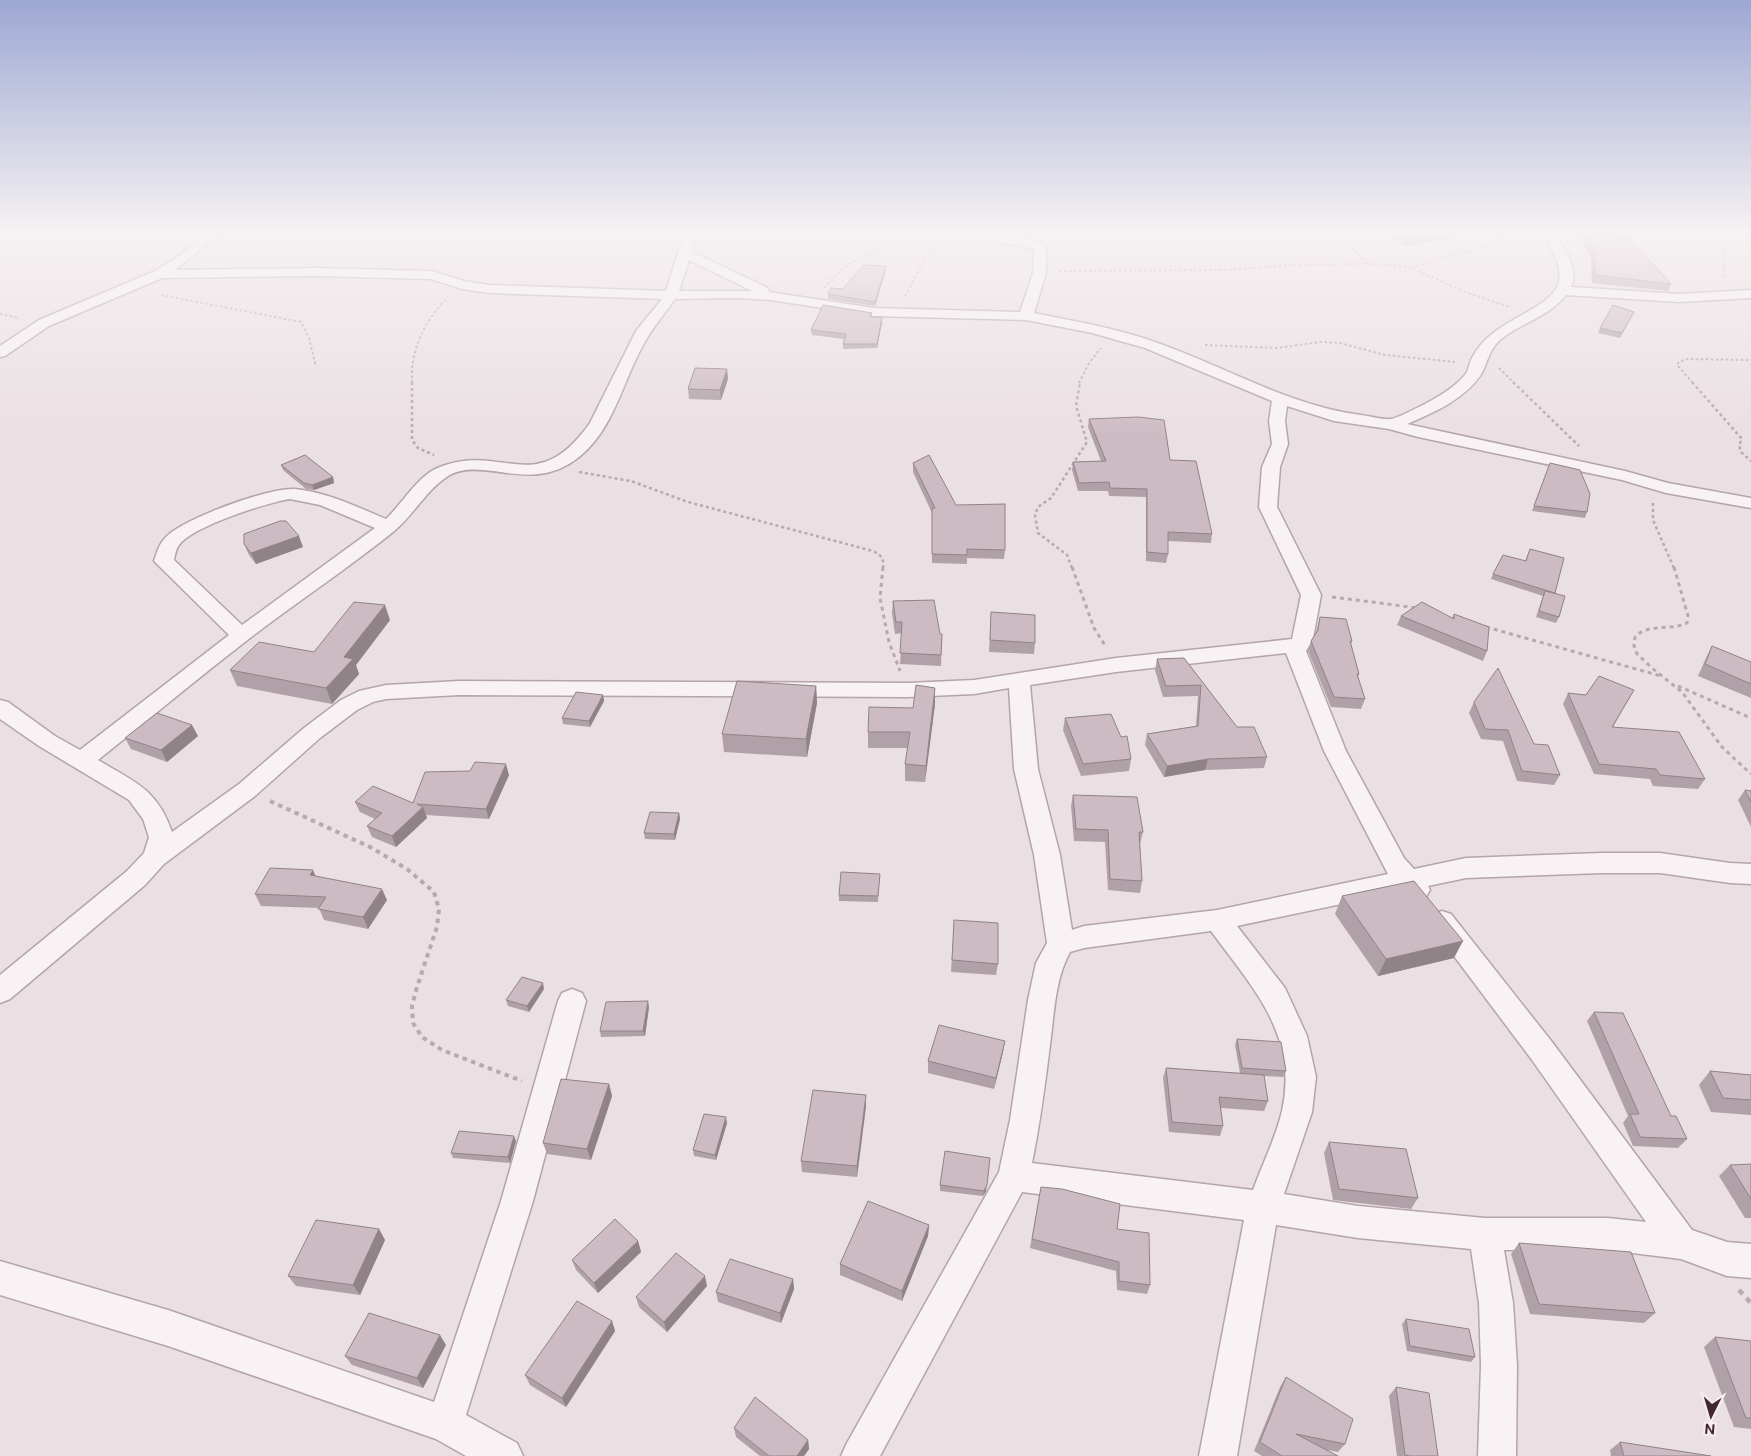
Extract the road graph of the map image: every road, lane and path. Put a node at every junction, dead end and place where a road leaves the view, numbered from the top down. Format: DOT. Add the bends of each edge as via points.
graph roads {
  1 [pos="93,302"];
  2 [pos="198,302"];
  3 [pos="443,302"];
  4 [pos="666,302"];
  5 [pos="808,302"];
  6 [pos="902,302"];
  7 [pos="1030,302"];
  8 [pos="1494,302"];
  9 [pos="1549,302"];
  10 [pos="814,303"];
  11 [pos="897,312"];
  12 [pos="1532,315"];
  13 [pos="1026,316"];
  14 [pos="1118,336"];
  15 [pos="1200,345"];
  16 [pos="0,353"];
  17 [pos="1480,358"];
  18 [pos="1751,360"];
  19 [pos="316,367"];
  20 [pos="1280,400"];
  21 [pos="1391,424"];
  22 [pos="1585,450"];
  23 [pos="562,461"];
  24 [pos="1751,461"];
  25 [pos="466,465"];
  26 [pos="1666,488"];
  27 [pos="1751,503"];
  28 [pos="388,527"];
  29 [pos="1311,595"];
  30 [pos="1425,610"];
  31 [pos="1482,626"];
  32 [pos="241,635"];
  33 [pos="1300,645"];
  34 [pos="1116,665"];
  35 [pos="1664,677"];
  36 [pos="1019,680"];
  37 [pos="1675,685"];
  38 [pos="908,690"];
  39 [pos="0,707"];
  40 [pos="1751,718"];
  41 [pos="82,761"];
  42 [pos="1751,774"];
  43 [pos="247,790"];
  44 [pos="155,857"];
  45 [pos="1751,874"];
  46 [pos="1408,881"];
  47 [pos="1216,920"];
  48 [pos="1061,944"];
  49 [pos="0,991"];
  50 [pos="572,1002"];
  51 [pos="548,1091"];
  52 [pos="1014,1176"];
  53 [pos="1263,1206"];
  54 [pos="1485,1234"];
  55 [pos="1681,1243"];
  56 [pos="1751,1261"];
  57 [pos="0,1278"];
  58 [pos="445,1424"];
  59 [pos="504,1456"];
  60 [pos="860,1456"];
  61 [pos="1218,1456"];
  62 [pos="1497,1456"];
  1 -- 16 [label="street" via="44,323"];
  2 -- 19 [label="path" via="301,322 309,334"];
  3 -- 25 [label="path" via="427,320 412,372 413,444 416,448"];
  4 -- 23 [label="street" via="642,332 596,427"];
  5 -- 10 [label="street"];
  6 -- 11 [label="path"];
  7 -- 13 [label="street"];
  8 -- 12 [label="path"];
  9 -- 12 [label="street"];
  10 -- 11 [label="street"];
  11 -- 13 [label="street"];
  12 -- 17 [label="street" via="1498,335"];
  13 -- 14 [label="street"];
  14 -- 20 [label="street" via="1157,347"];
  14 -- 34 [label="path" via="1100,349 1077,387 1075,402 1087,442 1051,498 1038,507 1036,515 1038,533 1067,555 1094,628"];
  15 -- 17 [label="path" via="1277,348 1320,342 1340,343 1385,356"];
  17 -- 21 [label="street" via="1474,375 1453,394"];
  17 -- 22 [label="path"];
  18 -- 24 [label="path" via="1687,359 1677,365 1742,439 1739,445 1741,452"];
  20 -- 21 [label="street" via="1334,416"];
  20 -- 29 [label="street" via="1277,421 1280,444 1271,467 1268,507"];
  21 -- 26 [label="street"];
  23 -- 25 [label="street" via="536,470"];
  23 -- 38 [label="path" via="583,474 631,481 688,502 882,556 880,598 883,616 889,642"];
  25 -- 28 [label="street" via="441,472"];
  26 -- 27 [label="street"];
  26 -- 35 [label="path" via="1656,495 1653,502 1653,520 1682,589 1687,623 1665,630 1639,632 1634,637 1633,646 1640,659"];
  28 -- 32 [label="street"];
  28 -- 32 [label="street" via="343,507 289,494 202,523 173,539 164,561"];
  29 -- 30 [label="path"];
  29 -- 33 [label="street"];
  31 -- 35 [label="path"];
  32 -- 41 [label="street"];
  33 -- 34 [label="street"];
  33 -- 46 [label="street" via="1295,650 1335,750 1395,865"];
  34 -- 36 [label="street"];
  35 -- 37 [label="path"];
  36 -- 38 [label="street" via="974,687"];
  36 -- 48 [label="street" via="1026,768 1047,854"];
  37 -- 40 [label="path"];
  37 -- 42 [label="path" via="1738,765"];
  38 -- 43 [label="street" via="459,688 386,692 367,696 336,713"];
  39 -- 41 [label="street"];
  41 -- 44 [label="street" via="137,794 154,816 161,837"];
  43 -- 44 [label="street"];
  43 -- 51 [label="path" via="373,849 413,874 434,892 440,906 438,923 412,1000 413,1024 421,1037 446,1052"];
  44 -- 49 [label="street" via="136,878"];
  45 -- 46 [label="street" via="1660,863 1602,863 1466,868"];
  46 -- 47 [label="street"];
  46 -- 55 [label="street" via="1542,1051"];
  47 -- 48 [label="street" via="1084,937"];
  47 -- 53 [label="street" via="1275,996 1293,1036 1301,1077 1298,1112"];
  48 -- 52 [label="street" via="1050,963 1042,1000"];
  50 -- 51 [label="street"];
  51 -- 58 [label="street" via="517,1201"];
  52 -- 53 [label="street"];
  52 -- 60 [label="street"];
  53 -- 54 [label="street" via="1358,1222"];
  53 -- 61 [label="street"];
  54 -- 55 [label="street" via="1608,1234"];
  54 -- 62 [label="street" via="1496,1312 1499,1365"];
  55 -- 56 [label="street" via="1727,1259"];
  57 -- 58 [label="street" via="168,1328"];
  58 -- 59 [label="street"];
}
